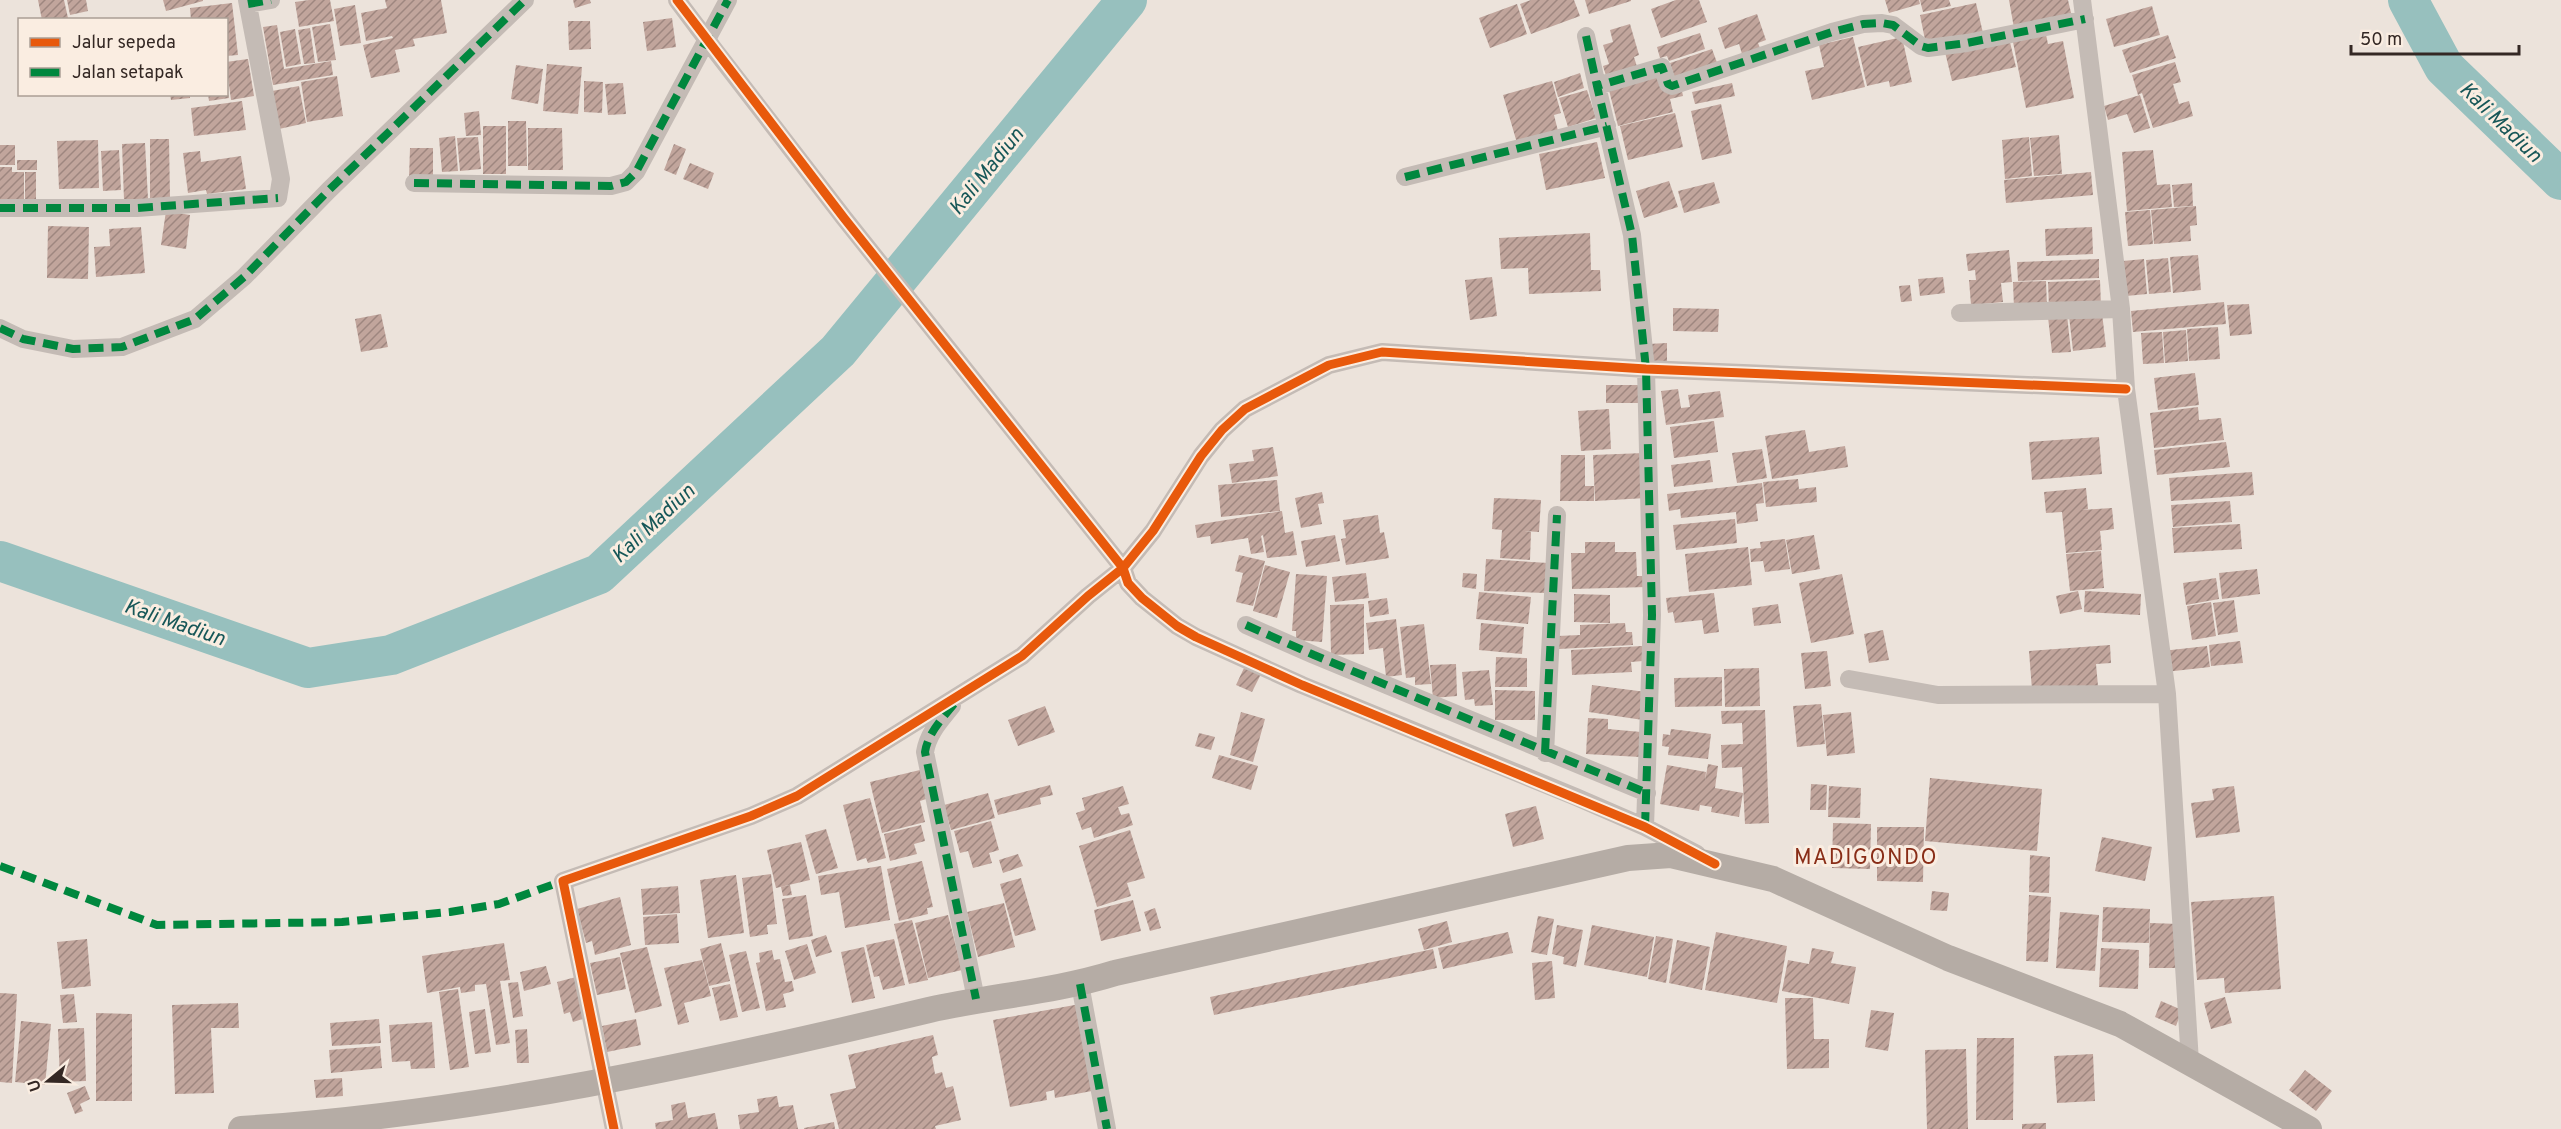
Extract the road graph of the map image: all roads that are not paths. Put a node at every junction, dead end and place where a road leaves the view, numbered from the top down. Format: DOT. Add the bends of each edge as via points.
graph roads {
  1 [pos="271,0"];
  2 [pos="525,0"];
  3 [pos="677,0"];
  4 [pos="728,0"];
  5 [pos="2082,0"];
  6 [pos="247,2"];
  7 [pos="2085,19"];
  8 [pos="1586,36"];
  9 [pos="1597,86"];
  10 [pos="1607,126"];
  11 [pos="1405,177"];
  12 [pos="414,183"];
  13 [pos="0,208"];
  14 [pos="2121,309"];
  15 [pos="1960,313"];
  16 [pos="0,328"];
  17 [pos="1646,369"];
  18 [pos="2126,388"];
  19 [pos="1557,514"];
  20 [pos="1123,568"];
  21 [pos="1246,625"];
  22 [pos="1849,679"];
  23 [pos="962,694"];
  24 [pos="2167,694"];
  25 [pos="1545,753"];
  26 [pos="1647,793"];
  27 [pos="1645,827"];
  28 [pos="1715,864"];
  29 [pos="1080,984"];
  30 [pos="976,999"];
  31 [pos="2190,1062"];
  32 [pos="605,1080"];
  33 [pos="241,1129"];
  34 [pos="614,1129"];
  35 [pos="1107,1129"];
  36 [pos="2309,1129"];
  1 -- 6 [label="street"];
  2 -- 16 [label="street" via="244,277 195,319 122,347 73,349 23,339"];
  3 -- 20 [label="street, bridge" via="844,218"];
  4 -- 12 [label="street" via="636,172 626,182 611,186"];
  5 -- 7 [label="street"];
  6 -- 13 [label="street" via="281,179 278,198 137,208"];
  7 -- 9 [label="street" via="1928,48 1893,26 1874,22 1832,32 1672,86 1662,67"];
  7 -- 14 [label="street"];
  8 -- 9 [label="street"];
  9 -- 10 [label="street"];
  10 -- 11 [label="street"];
  10 -- 17 [label="street" via="1632,235"];
  14 -- 15 [label="street"];
  14 -- 18 [label="street"];
  17 -- 18 [label="street"];
  17 -- 20 [label="street" via="1382,352 1329,364 1245,409 1222,430"];
  17 -- 26 [label="street" via="1652,615"];
  18 -- 24 [label="street"];
  19 -- 25 [label="street"];
  20 -- 23 [label="street" via="1022,656"];
  20 -- 27 [label="street" via="1128,583 1142,598 1196,637"];
  21 -- 25 [label="street"];
  22 -- 24 [label="street" via="1938,695"];
  23 -- 30 [label="street" via="933,730 925,752"];
  23 -- 32 [label="street" via="797,796 751,816 563,881"];
  24 -- 31 [label="street"];
  25 -- 26 [label="street"];
  26 -- 27 [label="street"];
  27 -- 28 [label="street"];
  28 -- 29 [label="main road" via="1671,855 1628,858"];
  28 -- 31 [label="main road" via="1773,879 1948,958 2120,1024"];
  29 -- 30 [label="main road"];
  29 -- 35 [label="street"];
  30 -- 32 [label="main road" via="775,1047"];
  31 -- 36 [label="main road"];
  32 -- 33 [label="main road" via="381,1116"];
  32 -- 34 [label="street"];
}
